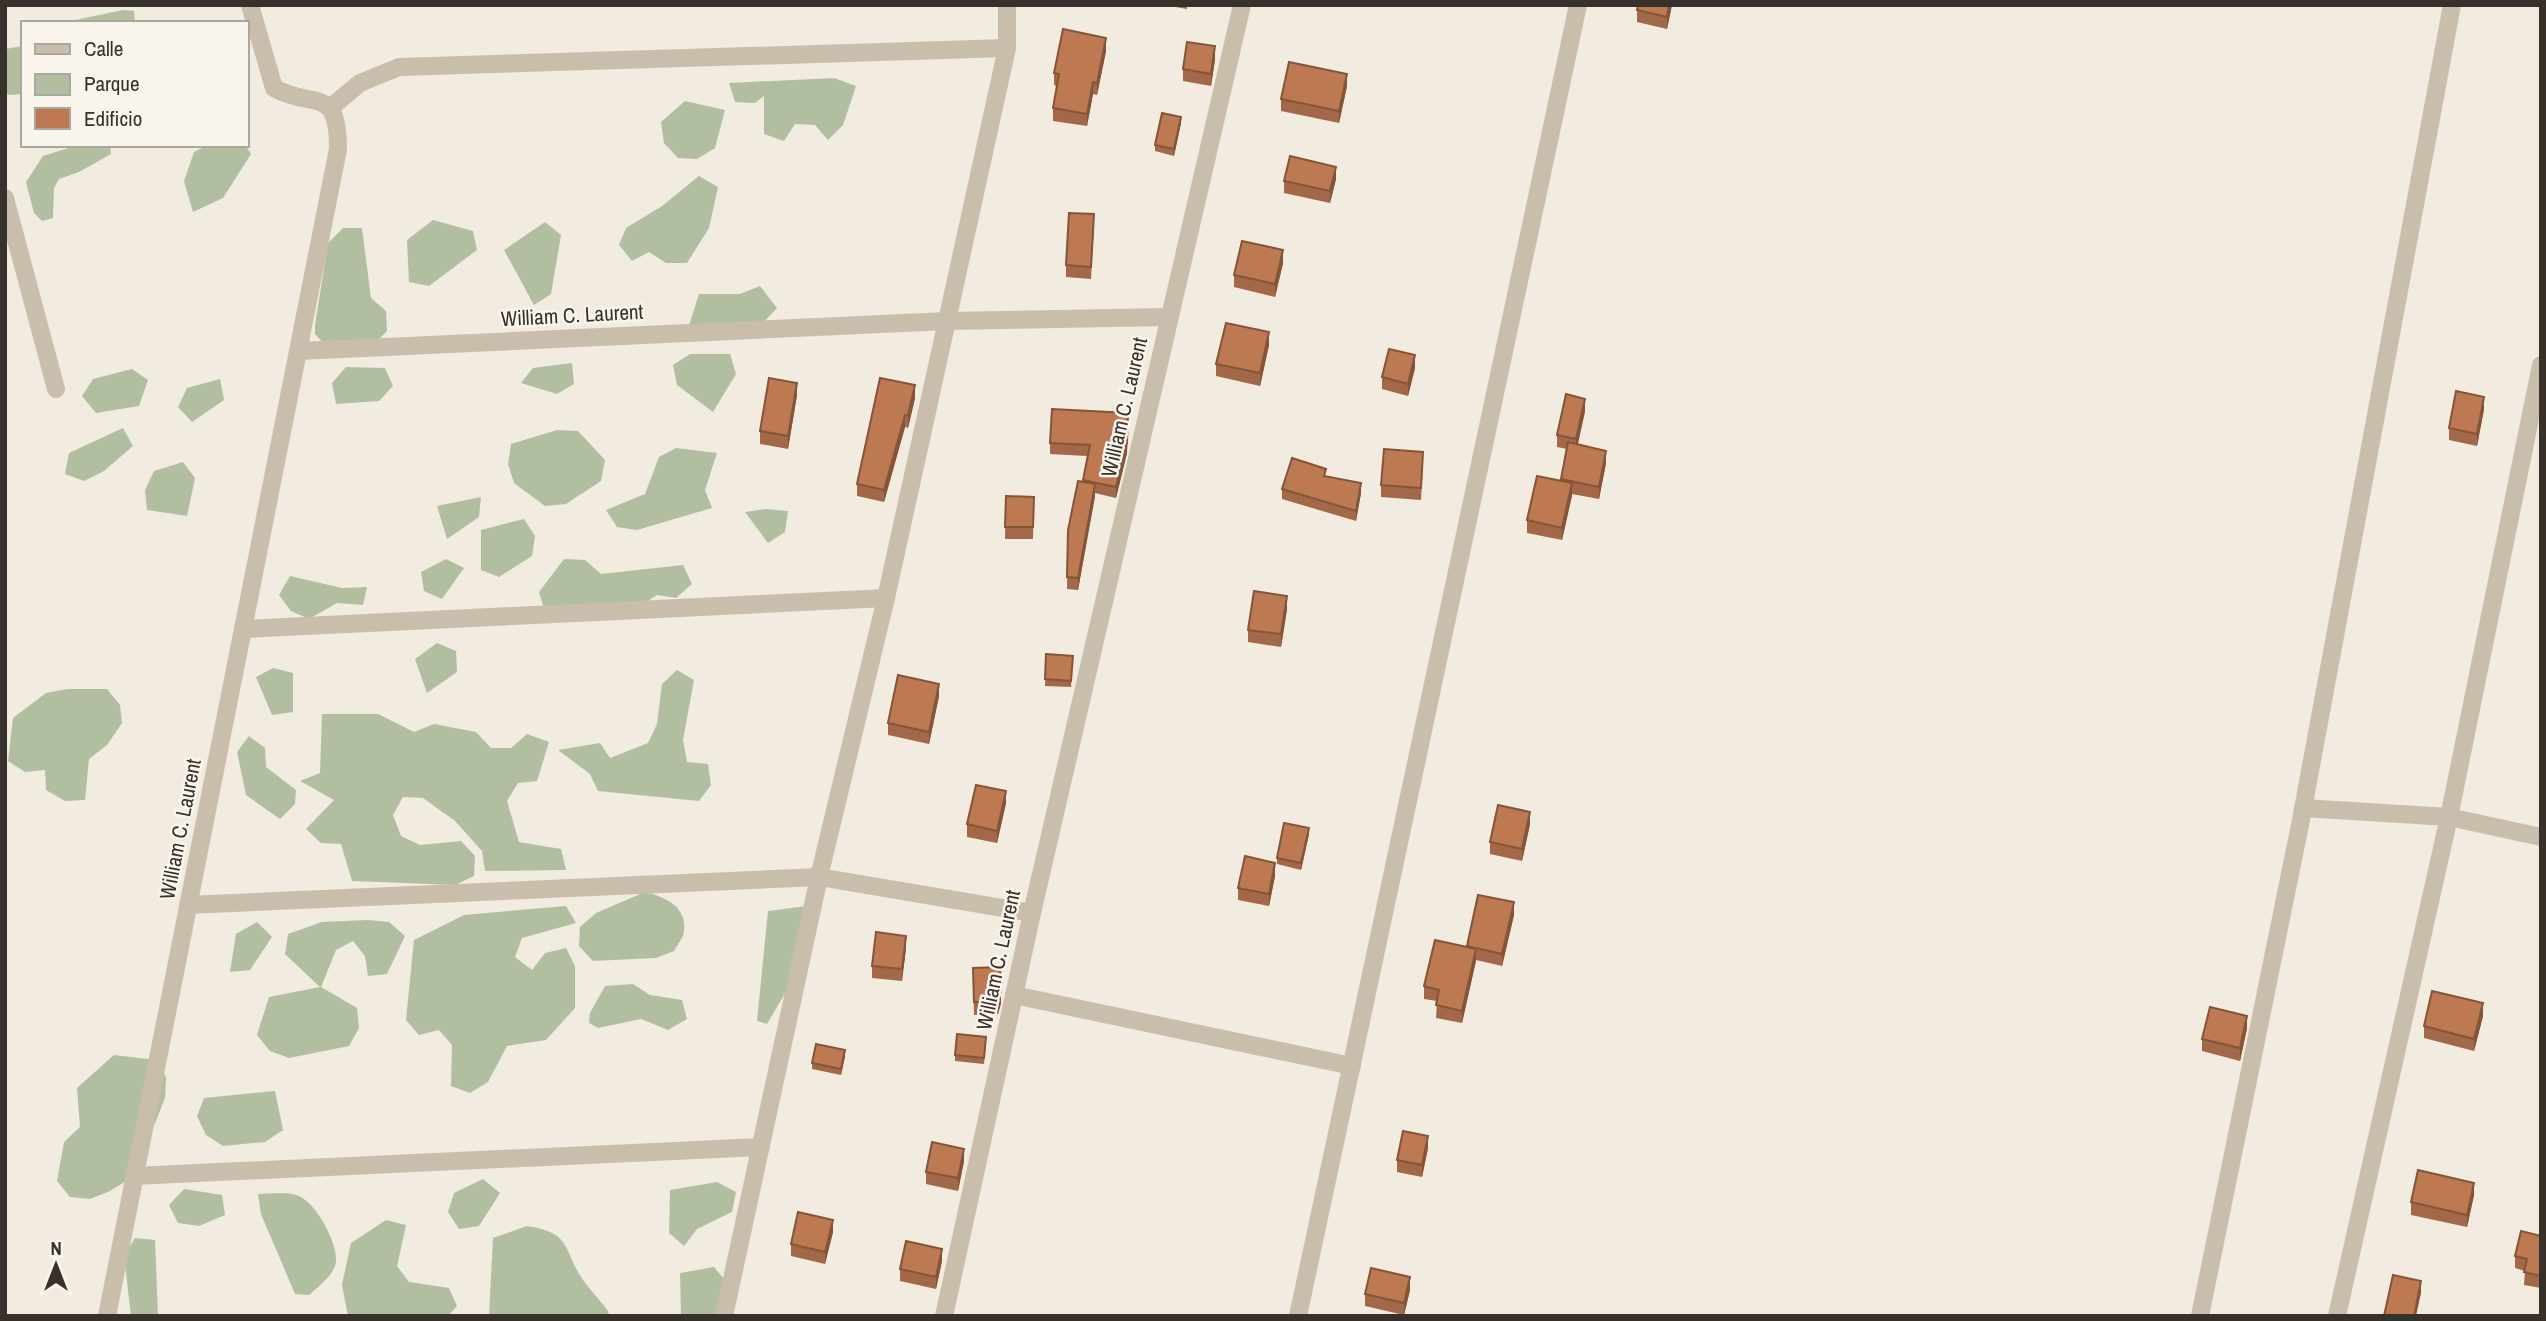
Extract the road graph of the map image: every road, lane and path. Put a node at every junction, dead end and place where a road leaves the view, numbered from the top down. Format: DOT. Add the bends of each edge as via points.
graph roads {
  1 [pos="250,5"];
  2 [pos="1007,5"];
  3 [pos="1242,5"];
  4 [pos="1578,5"];
  5 [pos="2452,5"];
  6 [pos="1007,48"];
  7 [pos="330,108"];
  8 [pos="5,198"];
  9 [pos="1168,317"];
  10 [pos="947,321"];
  11 [pos="299,351"];
  12 [pos="2541,365"];
  13 [pos="56,389"];
  14 [pos="2537,404"];
  15 [pos="886,598"];
  16 [pos="243,629"];
  17 [pos="2303,807"];
  18 [pos="2449,817"];
  19 [pos="2541,837"];
  20 [pos="820,877"];
  21 [pos="188,905"];
  22 [pos="1032,913"];
  23 [pos="1014,995"];
  24 [pos="1352,1066"];
  25 [pos="761,1147"];
  26 [pos="134,1176"];
  27 [pos="107,1316"];
  28 [pos="724,1316"];
  29 [pos="944,1316"];
  30 [pos="1298,1316"];
  31 [pos="2200,1316"];
  32 [pos="2337,1316"];
  1 -- 7 [label="street" via="274,88 285,95 319,100"];
  2 -- 6 [label="street"];
  3 -- 9 [label="street"];
  4 -- 24 [label="street"];
  5 -- 17 [label="street"];
  6 -- 7 [label="street" via="399,67 360,83"];
  6 -- 10 [label="street"];
  7 -- 11 [label="street, William C. Laurent" via="338,127 334,170"];
  8 -- 13 [label="street"];
  9 -- 10 [label="street, William C. Laurent"];
  9 -- 22 [label="street, William C. Laurent"];
  10 -- 11 [label="street, William C. Laurent"];
  10 -- 15 [label="street"];
  11 -- 16 [label="street, William C. Laurent"];
  12 -- 14 [label="street"];
  14 -- 18 [label="street"];
  15 -- 16 [label="street"];
  15 -- 20 [label="street"];
  16 -- 21 [label="street, William C. Laurent"];
  17 -- 18 [label="street"];
  17 -- 31 [label="street"];
  18 -- 19 [label="street"];
  18 -- 32 [label="street"];
  20 -- 21 [label="street"];
  20 -- 22 [label="street"];
  20 -- 25 [label="street"];
  21 -- 26 [label="street, William C. Laurent"];
  22 -- 23 [label="street, William C. Laurent"];
  23 -- 24 [label="street"];
  23 -- 29 [label="street, William C. Laurent"];
  24 -- 30 [label="street"];
  25 -- 26 [label="street"];
  25 -- 28 [label="street"];
  26 -- 27 [label="street, William C. Laurent"];
}
